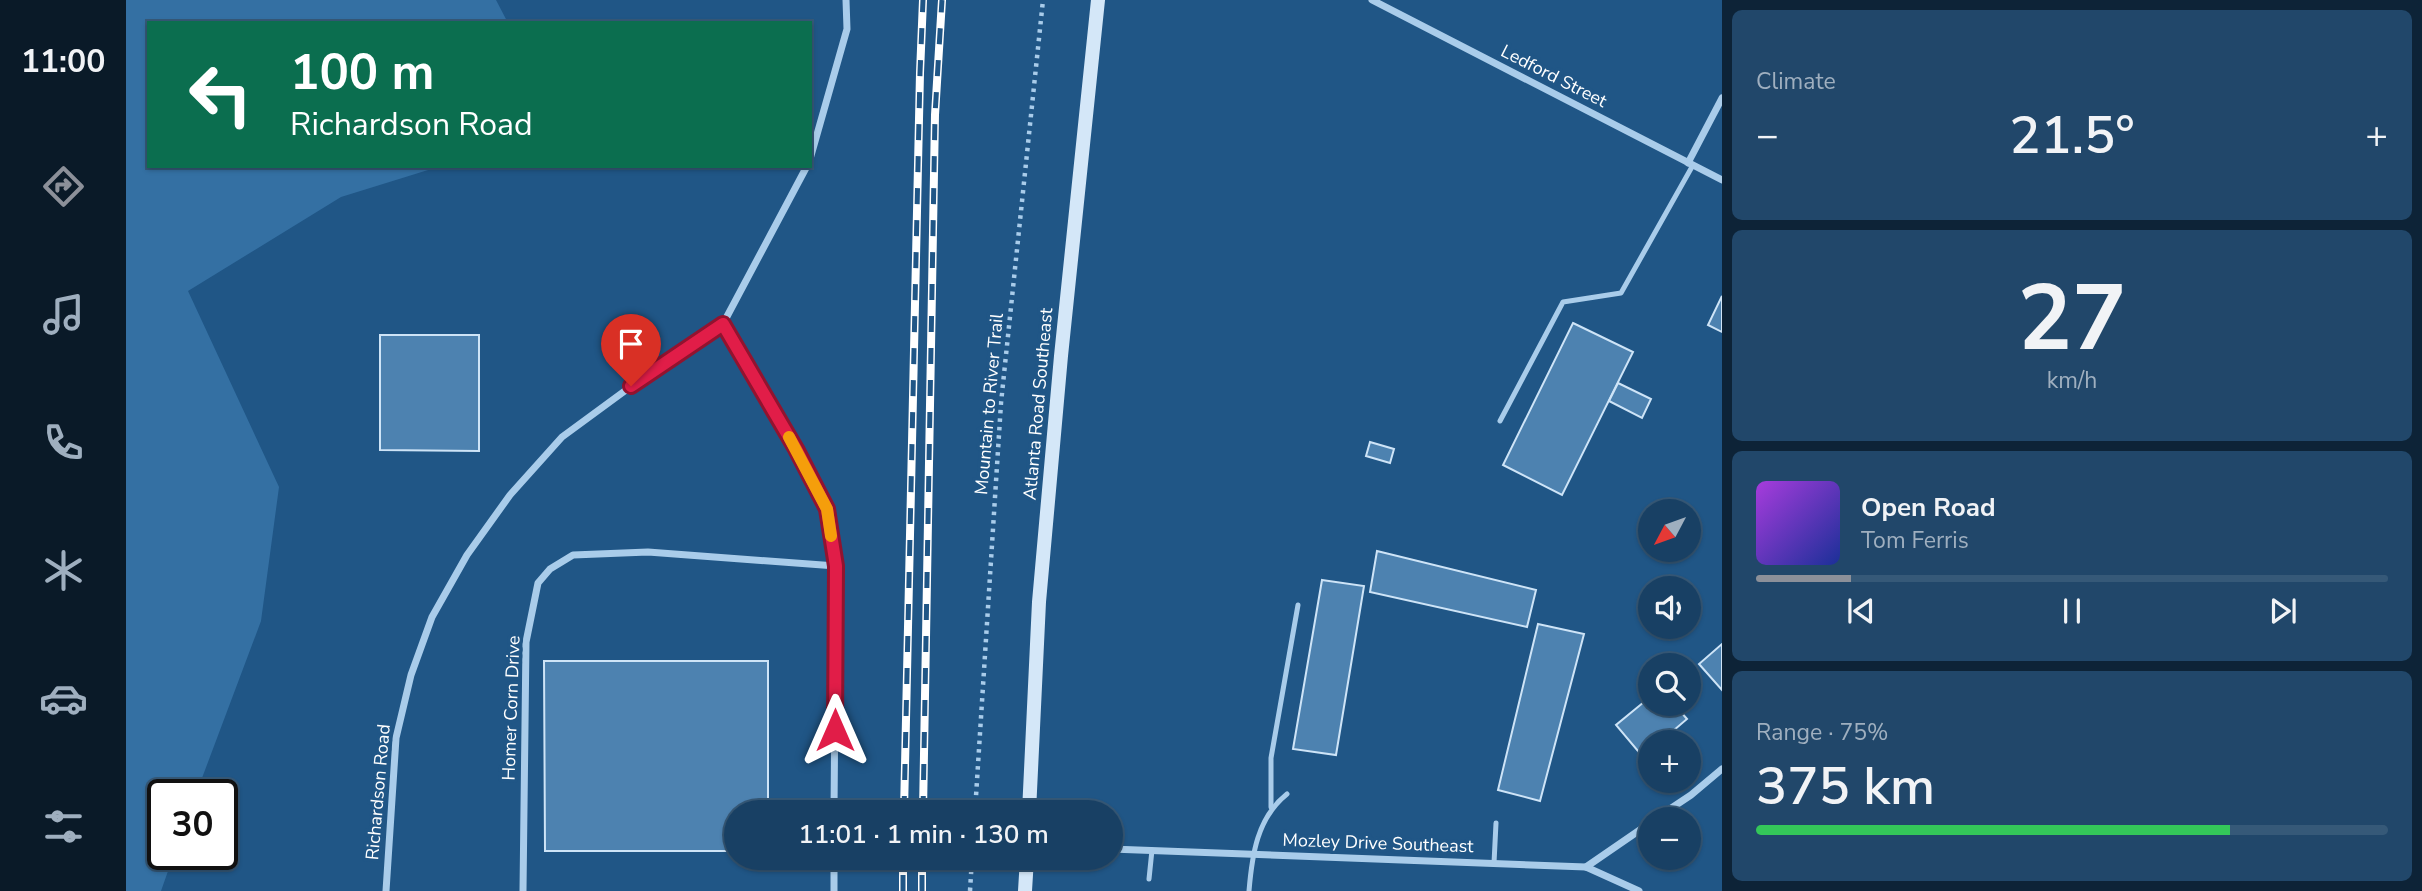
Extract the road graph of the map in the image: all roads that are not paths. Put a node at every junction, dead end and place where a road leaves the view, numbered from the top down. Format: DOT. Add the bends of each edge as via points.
graph roads {
  1 [pos="846,0"];
  2 [pos="1098,0"];
  3 [pos="1372,0"];
  4 [pos="1722,98"];
  5 [pos="812,152"];
  6 [pos="1690,164"];
  7 [pos="806,168"];
  8 [pos="1722,180"];
  9 [pos="723,324"];
  10 [pos="1500,421"];
  11 [pos="836,566"];
  12 [pos="1298,605"];
  13 [pos="1722,769"];
  14 [pos="1287,794"];
  15 [pos="834,800"];
  16 [pos="1030,800"];
  17 [pos="1271,807"];
  18 [pos="1673,807"];
  19 [pos="1496,822"];
  20 [pos="1638,830"];
  21 [pos="1123,849"];
  22 [pos="1152,850"];
  23 [pos="1252,854"];
  24 [pos="1494,863"];
  25 [pos="1586,867"];
  26 [pos="834,870"];
  27 [pos="1026,870"];
  28 [pos="1149,878"];
  29 [pos="386,891"];
  30 [pos="523,891"];
  31 [pos="834,891"];
  32 [pos="1025,891"];
  33 [pos="1250,891"];
  34 [pos="1639,891"];
  1 -- 5 [label="street" via="847,29"];
  2 -- 16 [label="main road, Atlanta Road Southeast" via="1040,589"];
  3 -- 6 [label="street, Ledford Street"];
  4 -- 6 [label="street"];
  6 -- 8 [label="street, Ledford Street"];
  6 -- 10 [label="lane" via="1621,293 1563,302"];
  7 -- 9 [label="street"];
  9 -- 11 [label="street" via="827,509"];
  9 -- 29 [label="street, Richardson Road" via="562,437 510,495 467,555 432,617 411,675 396,738"];
  11 -- 15 [label="street"];
  11 -- 30 [label="street, Homer Corn Drive" via="648,552 573,555 550,569 538,583 526,642"];
  12 -- 17 [label="lane" via="1271,758"];
  13 -- 18 [label="street"];
  14 -- 17 [label="lane"];
  17 -- 23 [label="lane"];
  19 -- 24 [label="lane"];
  20 -- 25 [label="street"];
  21 -- 22 [label="street, Mozley Drive Southeast"];
  22 -- 23 [label="street, Mozley Drive Southeast"];
  22 -- 28 [label="lane"];
  23 -- 24 [label="street, Mozley Drive Southeast"];
  23 -- 33 [label="lane"];
  24 -- 25 [label="street, Mozley Drive Southeast"];
  25 -- 34 [label="street, Mozley Drive Southeast"];
  26 -- 31 [label="street"];
  27 -- 32 [label="main road"];
}
